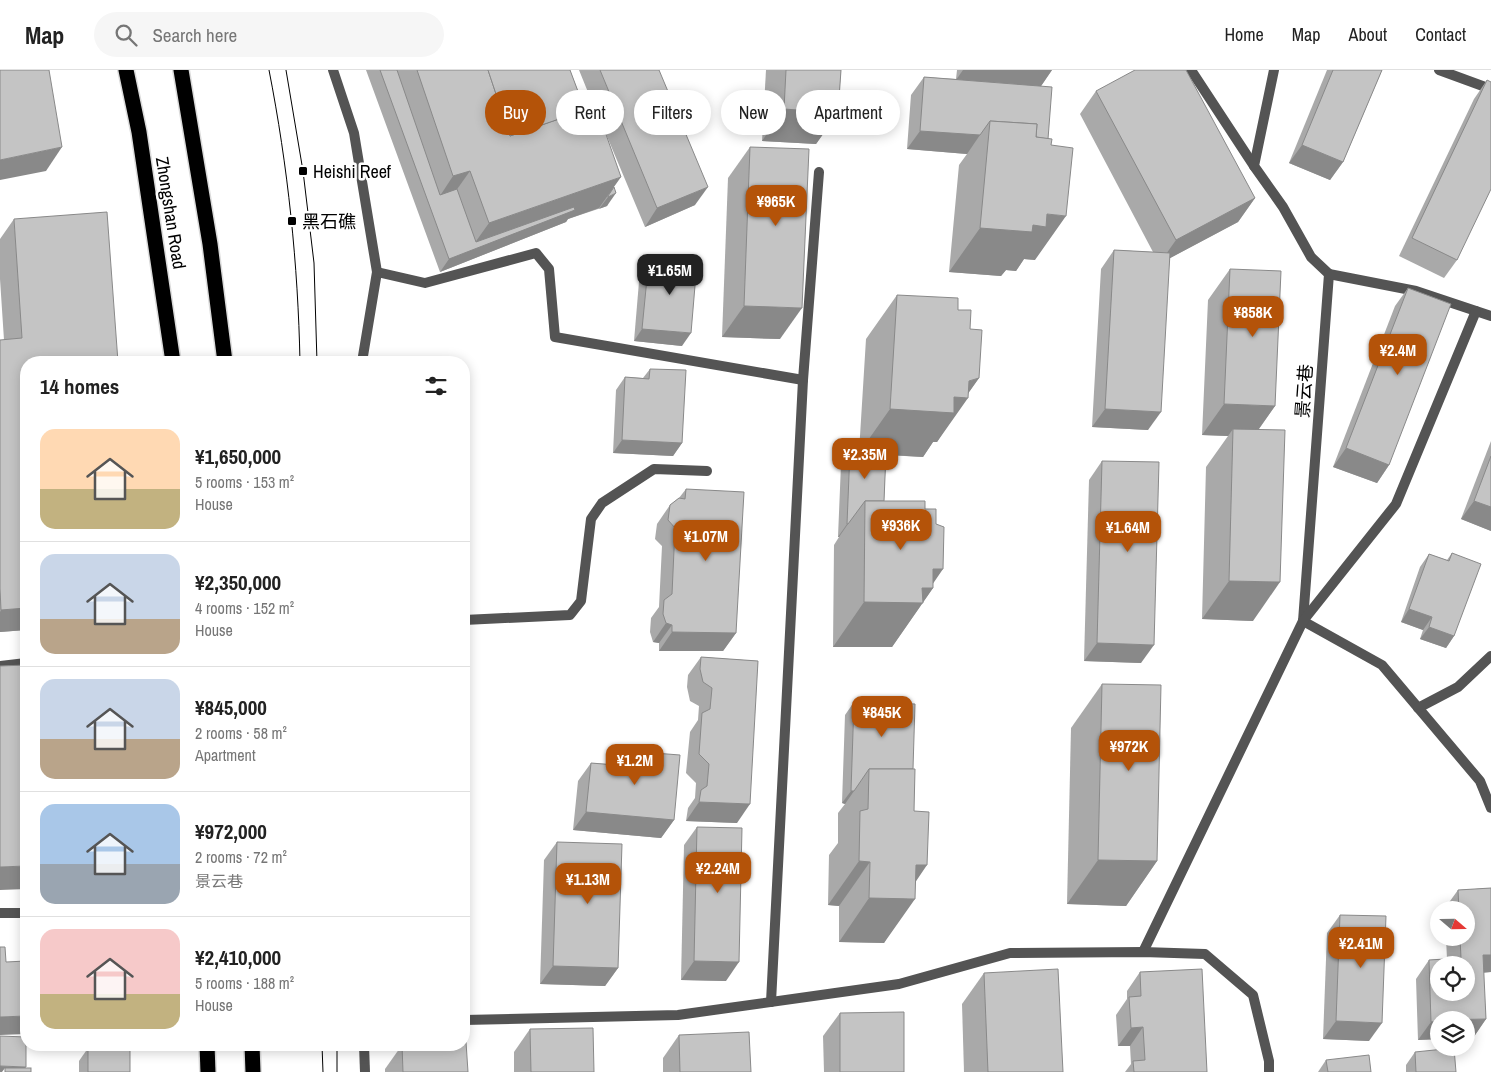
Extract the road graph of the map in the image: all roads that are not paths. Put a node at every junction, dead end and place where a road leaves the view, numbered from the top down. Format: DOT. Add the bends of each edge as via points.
graph roads {
  1 [pos="126,70"];
  2 [pos="181,70"];
  3 [pos="333,70"];
  4 [pos="1191,70"];
  5 [pos="1274,70"];
  6 [pos="1439,70"];
  7 [pos="1491,89"];
  8 [pos="1254,166"];
  9 [pos="820,172"];
  10 [pos="377,272"];
  11 [pos="1329,274"];
  12 [pos="1476,311"];
  13 [pos="1491,316"];
  14 [pos="172,356"];
  15 [pos="224,356"];
  16 [pos="363,356"];
  17 [pos="803,380"];
  18 [pos="707,471"];
  19 [pos="470,620"];
  20 [pos="1303,621"];
  21 [pos="1491,656"];
  22 [pos="20,664"];
  23 [pos="0,666"];
  24 [pos="1418,708"];
  25 [pos="1491,808"];
  26 [pos="0,913"];
  27 [pos="20,913"];
  28 [pos="1143,952"];
  29 [pos="771,1002"];
  30 [pos="470,1020"];
  31 [pos="207,1051"];
  32 [pos="252,1051"];
  33 [pos="364,1051"];
  34 [pos="208,1072"];
  35 [pos="253,1072"];
  36 [pos="365,1072"];
  37 [pos="1269,1072"];
  1 -- 14 [label="highway, Zhongshan Road" via="139,132"];
  2 -- 15 [label="highway, Zhongshan Road" via="210,244"];
  3 -- 10 [label="street" via="354,134"];
  4 -- 8 [label="street"];
  5 -- 8 [label="street"];
  6 -- 7 [label="street"];
  8 -- 11 [label="street" via="1283,207 1311,257"];
  9 -- 17 [label="street"];
  10 -- 16 [label="street"];
  10 -- 17 [label="street" via="425,283 536,253 549,269 555,337"];
  11 -- 12 [label="street" via="1416,291"];
  11 -- 20 [label="street, 景云巷"];
  12 -- 13 [label="street"];
  12 -- 20 [label="street" via="1396,504"];
  17 -- 29 [label="street"];
  18 -- 19 [label="street" via="654,470 602,503 591,520 581,601 570,614"];
  20 -- 24 [label="street" via="1382,665"];
  20 -- 28 [label="street"];
  21 -- 24 [label="street" via="1458,688"];
  22 -- 23 [label="street"];
  24 -- 25 [label="street" via="1480,781"];
  26 -- 27 [label="street"];
  28 -- 29 [label="street" via="1010,953 900,984"];
  28 -- 37 [label="street" via="1205,954 1253,995"];
  29 -- 30 [label="street" via="678,1015"];
  31 -- 34 [label="highway"];
  32 -- 35 [label="highway"];
  33 -- 36 [label="street"];
}
